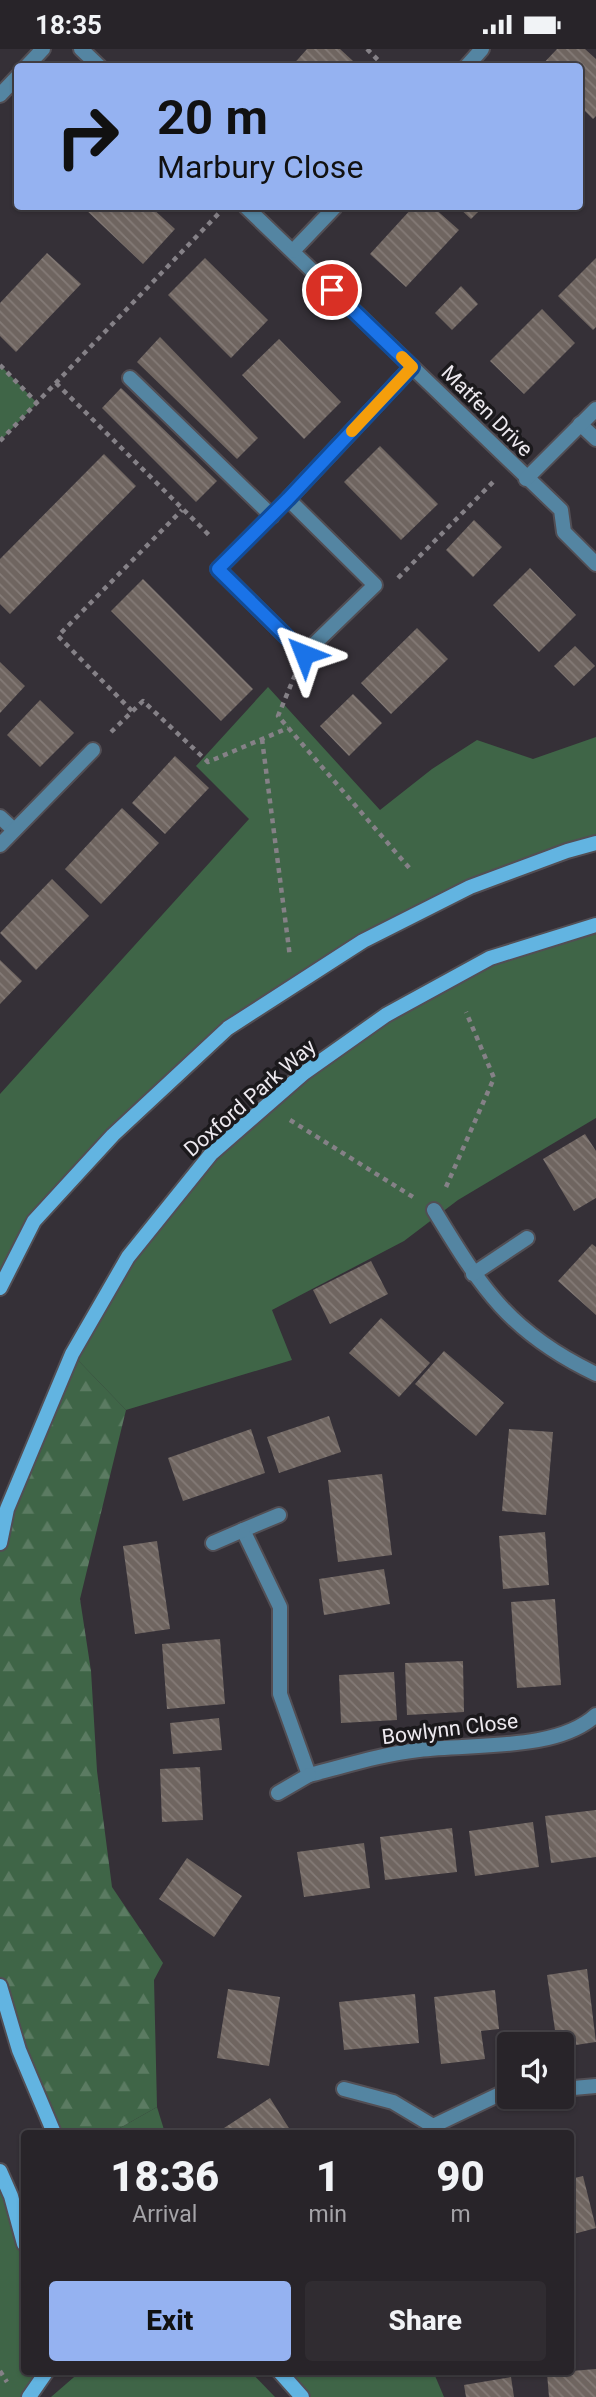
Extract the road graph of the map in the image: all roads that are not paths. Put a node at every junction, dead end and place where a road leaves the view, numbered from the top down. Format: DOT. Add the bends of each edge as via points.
graph roads {
  1 [pos="43,49"];
  2 [pos="81,49"];
  3 [pos="482,49"];
  4 [pos="30,63"];
  5 [pos="96,63"];
  6 [pos="470,63"];
  7 [pos="14,80"];
  8 [pos="0,95"];
  9 [pos="249,210"];
  10 [pos="332,210"];
  11 [pos="293,251"];
  12 [pos="412,367"];
  13 [pos="130,378"];
  14 [pos="596,409"];
  15 [pos="580,424"];
  16 [pos="596,439"];
  17 [pos="526,479"];
  18 [pos="288,499"];
  19 [pos="272,516"];
  20 [pos="596,564"];
  21 [pos="93,750"];
  22 [pos="0,817"];
  23 [pos="14,830"];
  24 [pos="596,843"];
  25 [pos="0,845"];
  26 [pos="596,925"];
  27 [pos="434,1210"];
  28 [pos="527,1238"];
  29 [pos="473,1274"];
  30 [pos="0,1288"];
  31 [pos="596,1374"];
  32 [pos="279,1515"];
  33 [pos="243,1530"];
  34 [pos="0,1543"];
  35 [pos="213,1543"];
  36 [pos="596,1715"];
  37 [pos="309,1775"];
  38 [pos="278,1793"];
  39 [pos="0,1986"];
  40 [pos="596,2086"];
  41 [pos="574,2088"];
  42 [pos="344,2089"];
  43 [pos="497,2096"];
  44 [pos="53,2130"];
  45 [pos="432,2130"];
  46 [pos="0,2171"];
  47 [pos="21,2233"];
  48 [pos="43,2375"];
  49 [pos="283,2375"];
  50 [pos="29,2397"];
  51 [pos="302,2397"];
  1 -- 4 [label="street"];
  2 -- 5 [label="street"];
  3 -- 6 [label="street"];
  7 -- 8 [label="street"];
  9 -- 11 [label="street, Matfen Drive"];
  10 -- 11 [label="street"];
  11 -- 12 [label="street, Matfen Drive"];
  12 -- 17 [label="street, Matfen Drive"];
  12 -- 18 [label="street"];
  13 -- 19 [label="street"];
  14 -- 15 [label="street"];
  15 -- 16 [label="street"];
  15 -- 17 [label="street"];
  17 -- 20 [label="street, Matfen Drive" via="561,510 564,532"];
  18 -- 19 [label="street"];
  18 -- 19 [label="street" via="375,585 304,654 218,569"];
  21 -- 23 [label="street"];
  22 -- 23 [label="street"];
  23 -- 25 [label="street"];
  24 -- 30 [label="main road" via="470,887 363,941 228,1028 113,1135 34,1221"];
  26 -- 34 [label="main road, Doxford Park Way" via="490,958 386,1015 304,1073 211,1154 128,1257 72,1354 7,1509"];
  27 -- 29 [label="street"];
  28 -- 29 [label="street"];
  29 -- 31 [label="street" via="512,1321 565,1359"];
  32 -- 33 [label="street"];
  33 -- 35 [label="street"];
  33 -- 37 [label="street" via="280,1607 280,1694"];
  36 -- 37 [label="street, Bowlynn Close" via="547,1739 417,1750"];
  37 -- 38 [label="street, Bowlynn Close"];
  39 -- 44 [label="main road" via="19,2050"];
  40 -- 41 [label="street"];
  42 -- 45 [label="street" via="393,2102"];
  43 -- 45 [label="street"];
  46 -- 47 [label="main road"];
  48 -- 50 [label="main road"];
  49 -- 51 [label="main road"];
}
